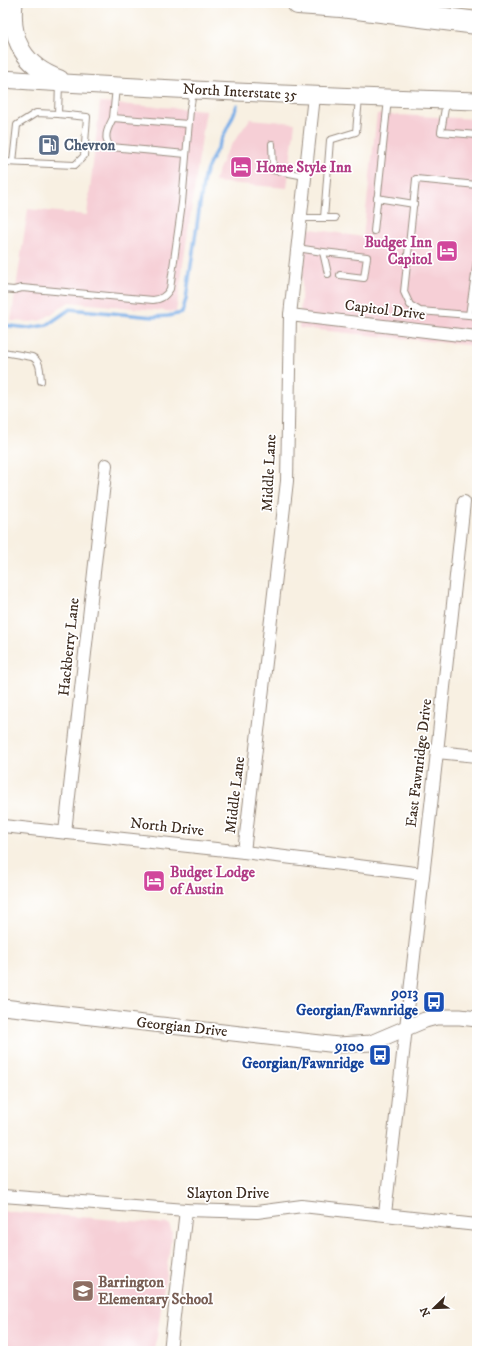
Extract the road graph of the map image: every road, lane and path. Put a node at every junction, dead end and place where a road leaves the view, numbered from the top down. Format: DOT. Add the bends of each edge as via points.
graph roads {
  1 [pos="14,3"];
  2 [pos="298,3"];
  3 [pos="477,23"];
  4 [pos="3,79"];
  5 [pos="32,81"];
  6 [pos="64,83"];
  7 [pos="116,87"];
  8 [pos="194,90"];
  9 [pos="3,91"];
  10 [pos="314,96"];
  11 [pos="359,97"];
  12 [pos="388,98"];
  13 [pos="446,100"];
  14 [pos="477,101"];
  15 [pos="58,114"];
  16 [pos="113,118"];
  17 [pos="188,124"];
  18 [pos="477,136"];
  19 [pos="272,144"];
  20 [pos="186,154"];
  21 [pos="3,162"];
  22 [pos="13,162"];
  23 [pos="305,176"];
  24 [pos="477,185"];
  25 [pos="377,198"];
  26 [pos="414,204"];
  27 [pos="301,218"];
  28 [pos="324,218"];
  29 [pos="335,218"];
  30 [pos="374,231"];
  31 [pos="297,248"];
  32 [pos="323,252"];
  33 [pos="477,261"];
  34 [pos="328,274"];
  35 [pos="340,276"];
  36 [pos="3,289"];
  37 [pos="290,315"];
  38 [pos="469,315"];
  39 [pos="477,316"];
  40 [pos="477,337"];
  41 [pos="3,352"];
  42 [pos="41,381"];
  43 [pos="106,465"];
  44 [pos="464,502"];
  45 [pos="437,752"];
  46 [pos="477,756"];
  47 [pos="3,826"];
  48 [pos="65,832"];
  49 [pos="244,852"];
  50 [pos="423,874"];
  51 [pos="3,1007"];
  52 [pos="477,1019"];
  53 [pos="406,1028"];
  54 [pos="3,1196"];
  55 [pos="186,1210"];
  56 [pos="385,1214"];
  57 [pos="477,1225"];
  58 [pos="170,1351"];
  1 -- 6 [label="main road" via="14,33 21,49 39,70"];
  2 -- 3 [label="highway"];
  4 -- 5 [label="main road, North Interstate 35"];
  5 -- 6 [label="main road, North Interstate 35"];
  5 -- 9 [label="main road"];
  6 -- 7 [label="main road, North Interstate 35"];
  6 -- 15 [label="lane"];
  7 -- 8 [label="main road, North Interstate 35"];
  7 -- 16 [label="lane"];
  8 -- 10 [label="main road, North Interstate 35"];
  8 -- 17 [label="lane"];
  10 -- 11 [label="main road, North Interstate 35"];
  10 -- 23 [label="street, Middle Lane"];
  11 -- 12 [label="main road, North Interstate 35"];
  11 -- 28 [label="lane" via="356,132 330,140"];
  12 -- 13 [label="main road, North Interstate 35"];
  12 -- 25 [label="lane"];
  13 -- 14 [label="main road, North Interstate 35"];
  13 -- 18 [label="lane" via="441,132"];
  15 -- 22 [label="lane" via="36,113 17,125"];
  15 -- 22 [label="lane" via="87,117 84,156 75,165"];
  16 -- 17 [label="lane"];
  16 -- 20 [label="lane" via="106,132 107,144 111,147"];
  17 -- 20 [label="lane"];
  19 -- 23 [label="lane" via="273,170"];
  20 -- 36 [label="lane" via="170,289 166,295 153,300 22,288"];
  21 -- 22 [label="lane"];
  23 -- 27 [label="street, Middle Lane"];
  24 -- 26 [label="lane" via="416,179"];
  25 -- 26 [label="lane"];
  25 -- 30 [label="lane"];
  26 -- 38 [label="lane" via="404,292 410,305 420,311"];
  27 -- 28 [label="lane"];
  27 -- 31 [label="street, Middle Lane"];
  28 -- 29 [label="lane"];
  31 -- 32 [label="lane"];
  31 -- 37 [label="street, Middle Lane"];
  32 -- 34 [label="lane"];
  32 -- 35 [label="lane" via="367,257 364,278"];
  33 -- 38 [label="lane"];
  37 -- 40 [label="street, Capitol Drive"];
  37 -- 49 [label="street, Middle Lane" via="287,481"];
  38 -- 39 [label="lane"];
  41 -- 42 [label="lane" via="36,359"];
  43 -- 48 [label="street, Hackberry Lane"];
  44 -- 45 [label="street, East Fawnridge Drive"];
  45 -- 46 [label="street"];
  45 -- 50 [label="street, East Fawnridge Drive"];
  47 -- 48 [label="street, North Drive"];
  48 -- 49 [label="street, North Drive"];
  49 -- 50 [label="street, North Drive"];
  50 -- 53 [label="street, East Fawnridge Drive"];
  51 -- 53 [label="street, Georgian Drive" via="338,1045 370,1042"];
  52 -- 53 [label="street, Georgian Drive" via="436,1017"];
  53 -- 56 [label="street, East Fawnridge Drive"];
  54 -- 55 [label="street, Slayton Drive"];
  55 -- 56 [label="street, Slayton Drive" via="257,1212 302,1206"];
  55 -- 58 [label="street"];
  56 -- 57 [label="street, Slayton Drive"];
}
